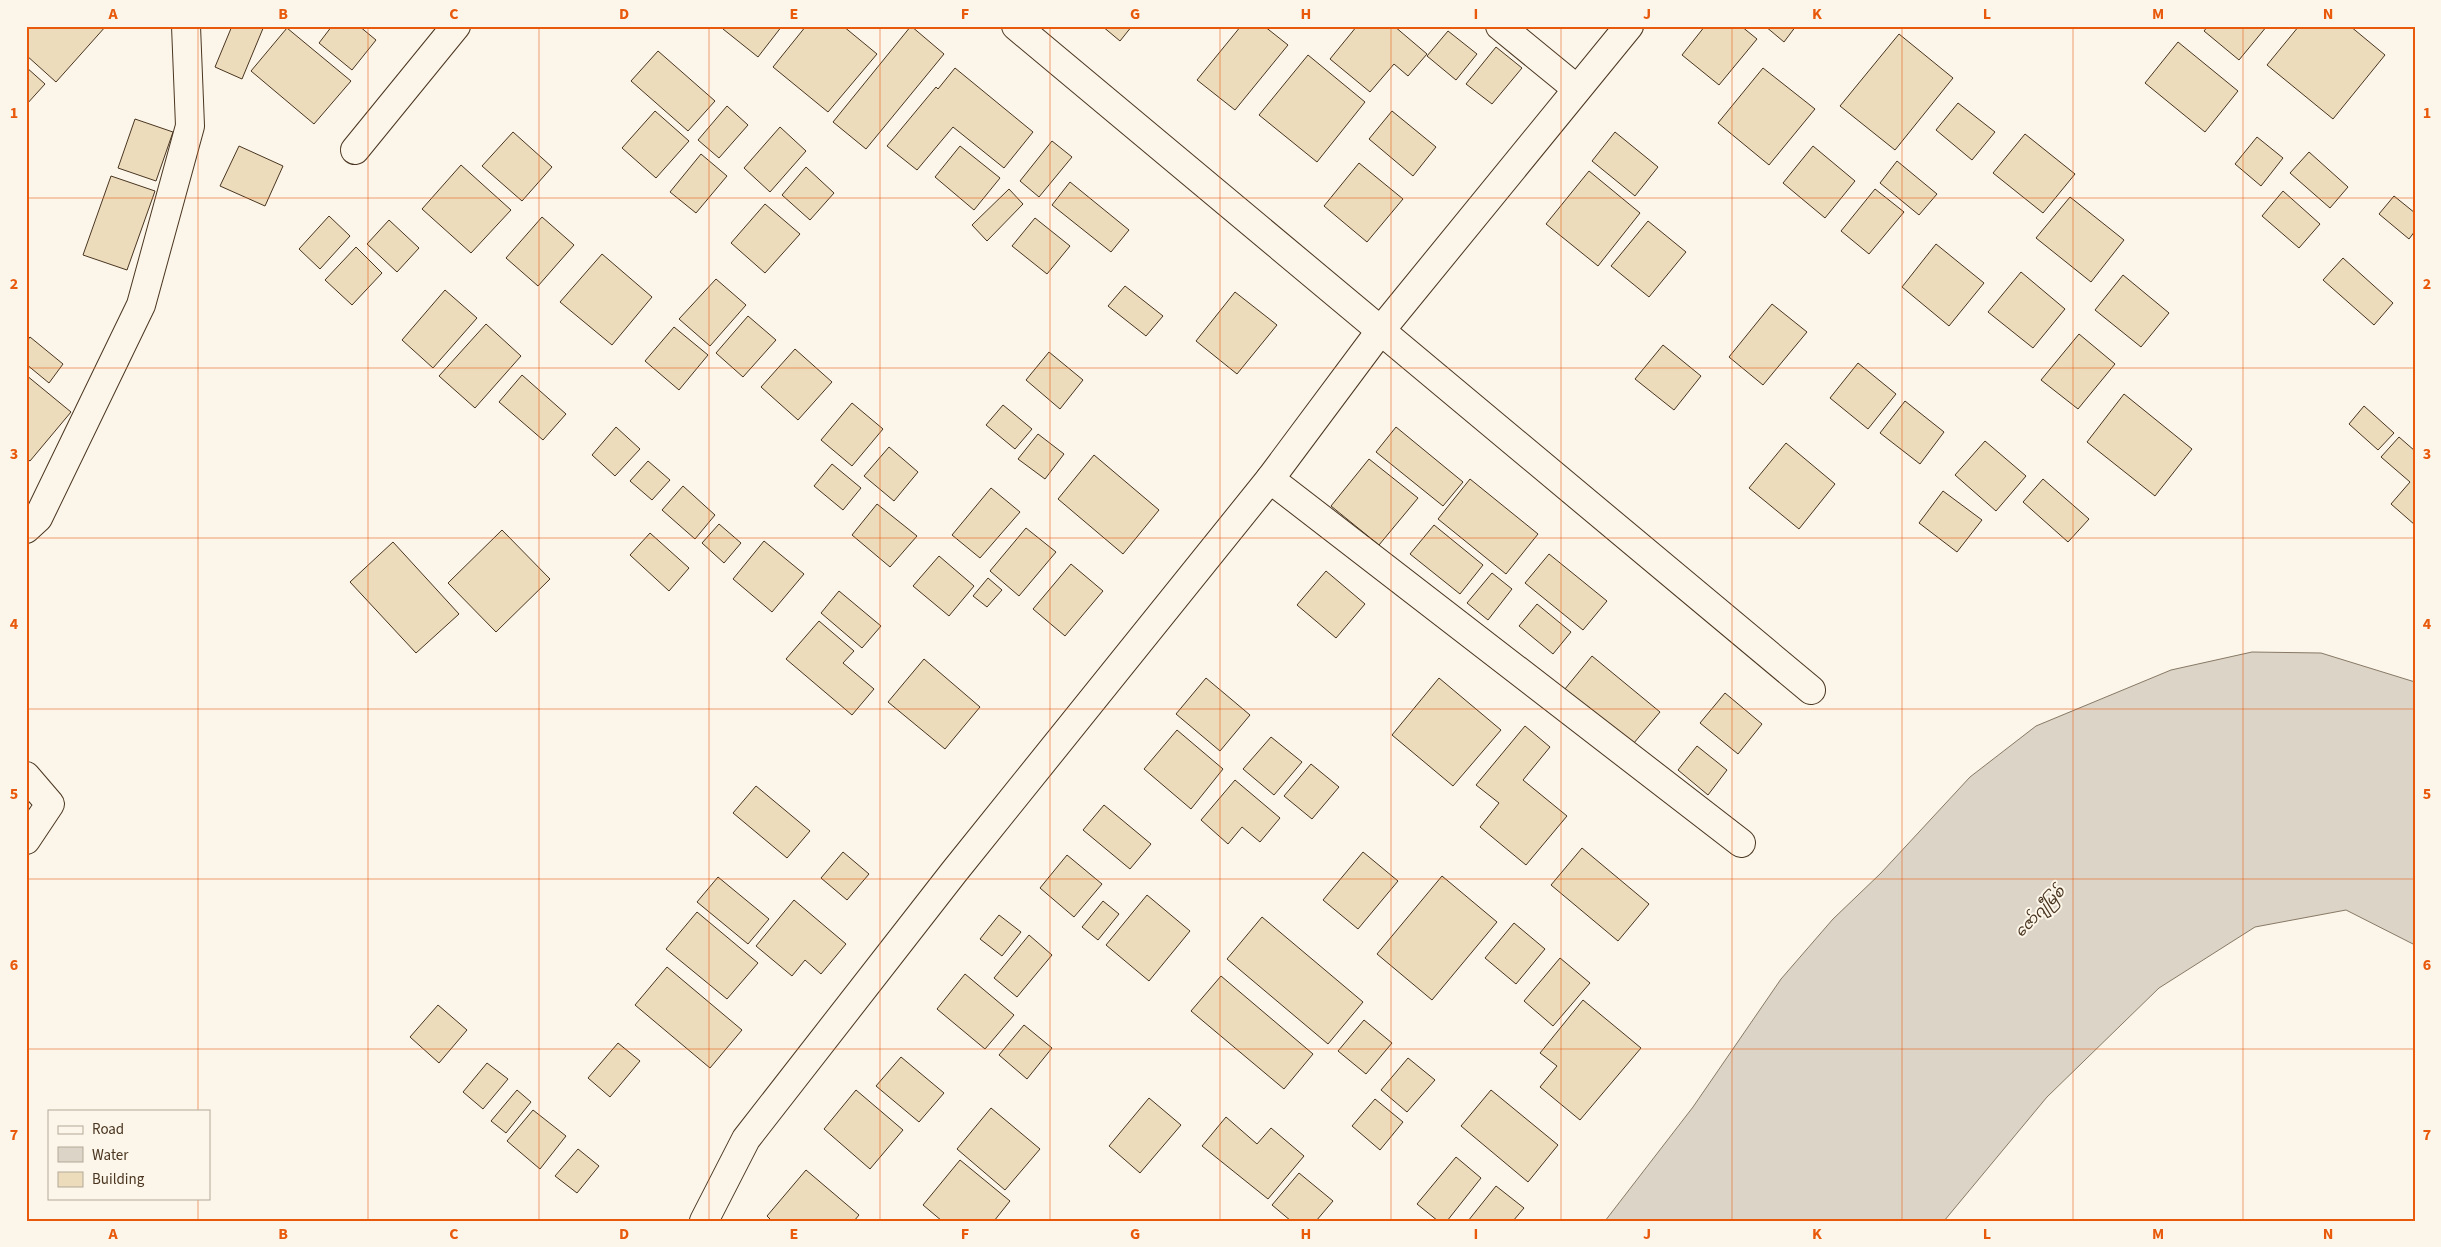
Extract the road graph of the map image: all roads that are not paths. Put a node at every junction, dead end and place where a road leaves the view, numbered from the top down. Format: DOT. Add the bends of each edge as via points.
graph roads {
  1 [pos="186,26"];
  2 [pos="456,26"];
  3 [pos="1016,26"];
  4 [pos="1500,26"];
  5 [pos="1629,26"];
  6 [pos="1577,89"];
  7 [pos="354,150"];
  8 [pos="1381,330"];
  9 [pos="1270,479"];
  10 [pos="26,529"];
  11 [pos="1811,690"];
  12 [pos="26,776"];
  13 [pos="26,840"];
  14 [pos="1741,843"];
  15 [pos="704,1221"];
  1 -- 10 [label="street" via="190,126 141,305 38,518"];
  2 -- 7 [label="street"];
  3 -- 8 [label="street"];
  4 -- 6 [label="street"];
  5 -- 6 [label="street"];
  6 -- 8 [label="street"];
  8 -- 9 [label="street"];
  8 -- 11 [label="street"];
  9 -- 14 [label="street"];
  9 -- 15 [label="street" via="954,872 746,1139"];
  12 -- 13 [label="street" via="50,804"];
}
